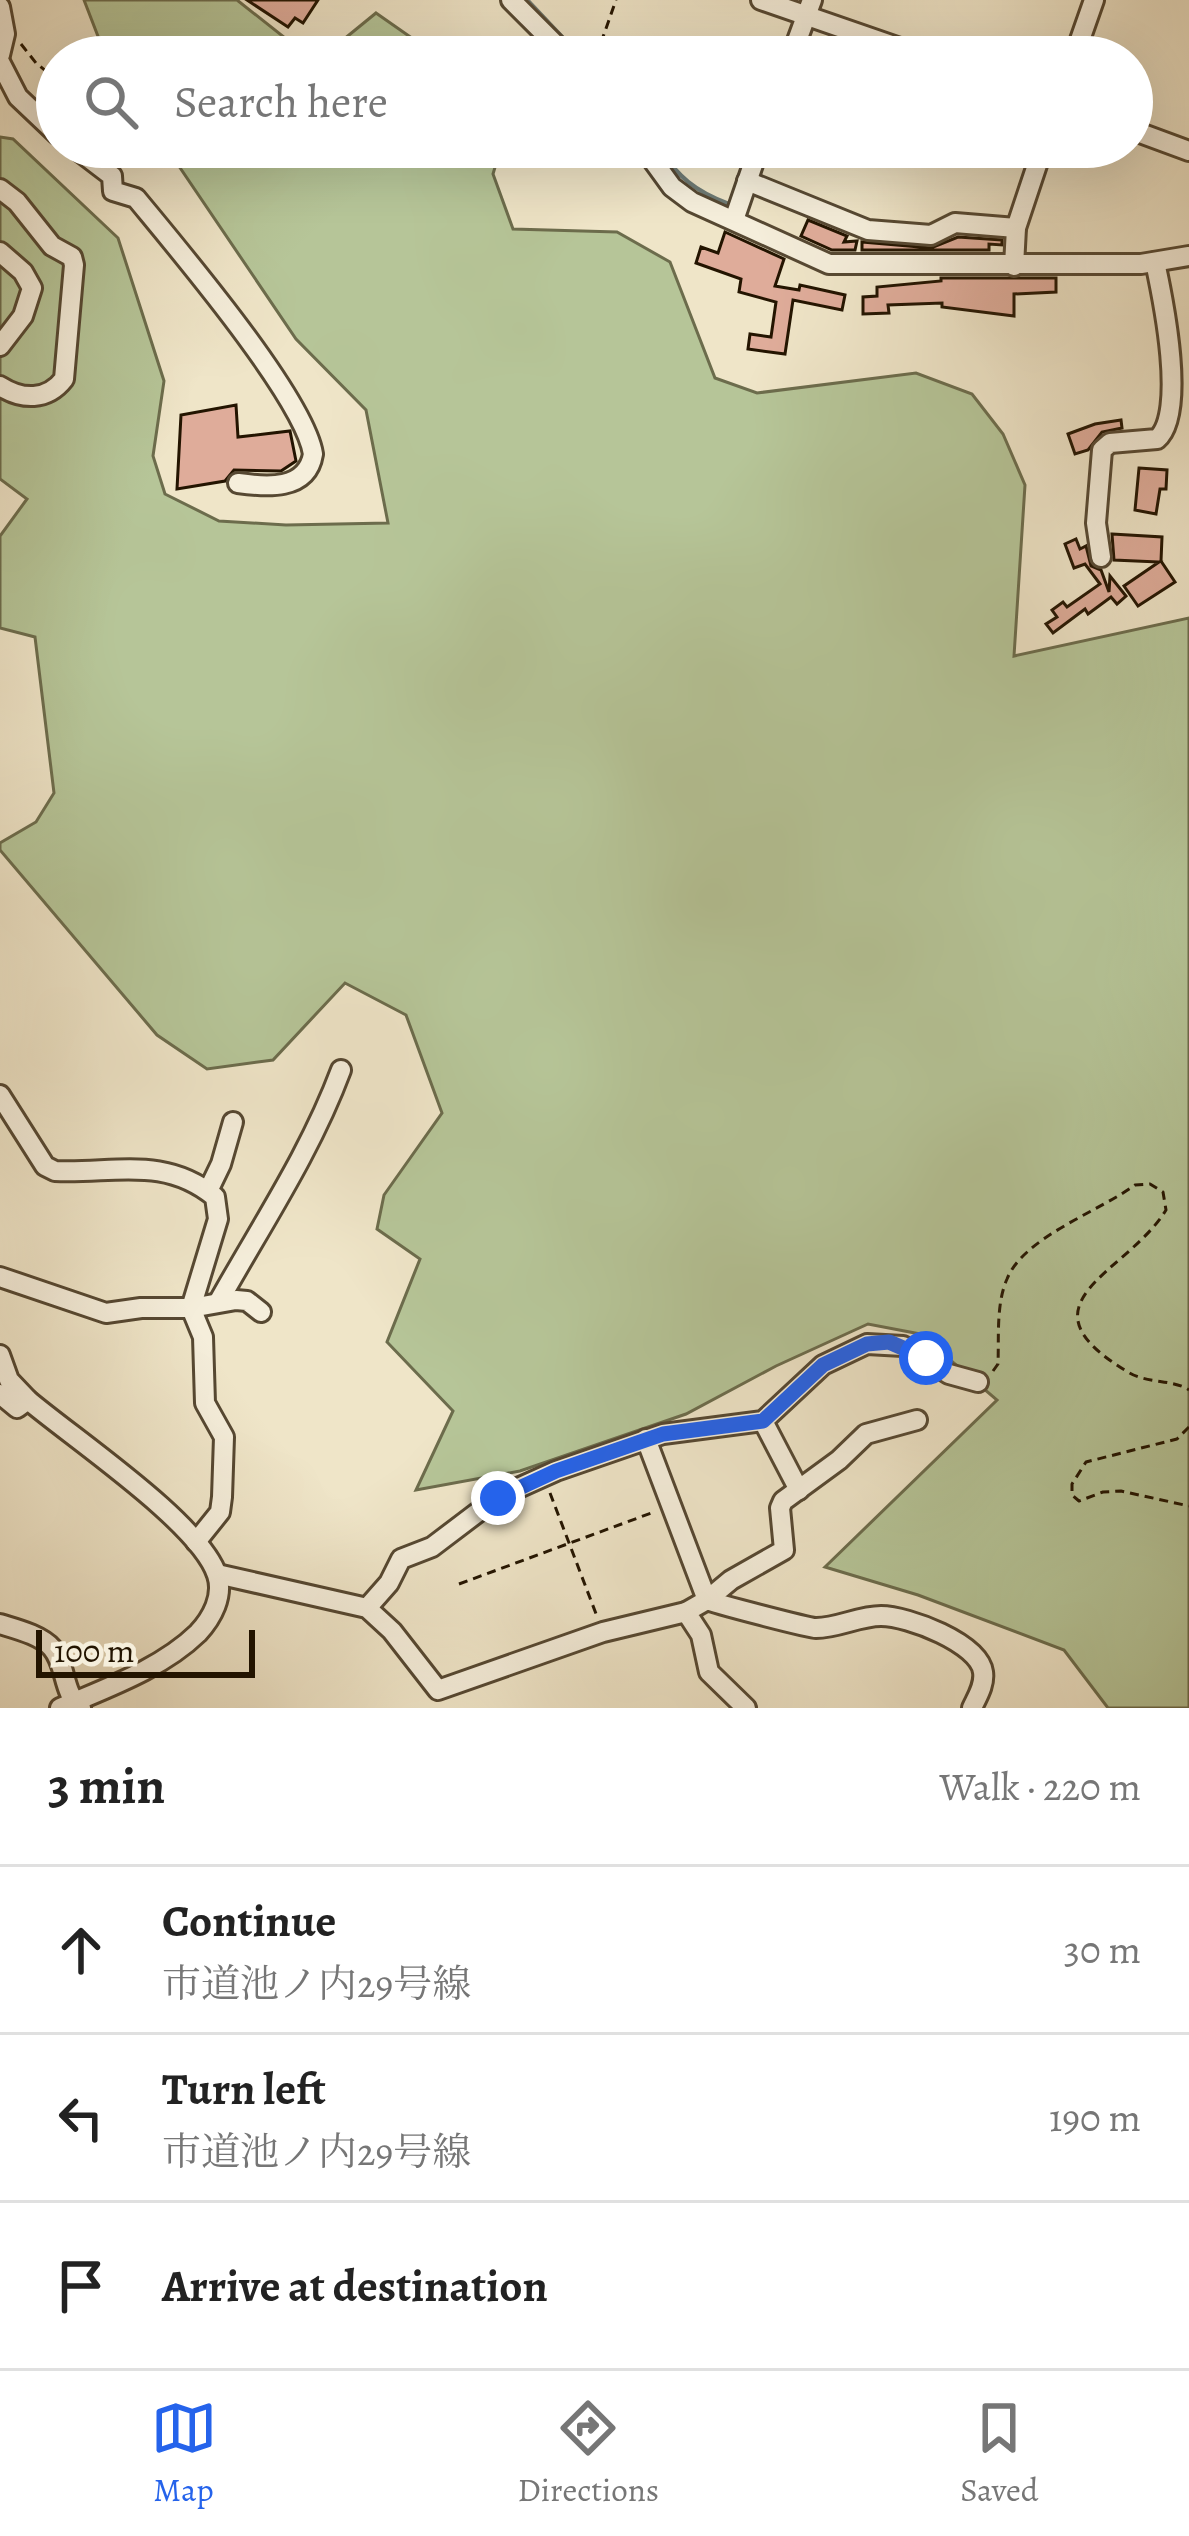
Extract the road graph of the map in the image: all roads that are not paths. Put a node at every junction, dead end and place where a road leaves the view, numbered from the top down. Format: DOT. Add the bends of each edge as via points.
graph roads {
  1 [pos="511,0"];
  2 [pos="761,0"];
  3 [pos="1094,0"];
  4 [pos="0,7"];
  5 [pos="809,8"];
  6 [pos="547,36"];
  7 [pos="876,36"];
  8 [pos="1081,36"];
  9 [pos="0,58"];
  10 [pos="36,118"];
  11 [pos="1153,138"];
  12 [pos="1189,151"];
  13 [pos="102,168"];
  14 [pos="658,168"];
  15 [pos="752,168"];
  16 [pos="1035,168"];
  17 [pos="747,181"];
  18 [pos="0,189"];
  19 [pos="734,220"];
  20 [pos="1016,228"];
  21 [pos="0,252"];
  22 [pos="1189,256"];
  23 [pos="1155,262"];
  24 [pos="1014,266"];
  25 [pos="0,346"];
  26 [pos="0,386"];
  27 [pos="238,482"];
  28 [pos="1101,557"];
  29 [pos="341,1070"];
  30 [pos="0,1095"];
  31 [pos="233,1122"];
  32 [pos="208,1191"];
  33 [pos="0,1277"];
  34 [pos="219,1301"];
  35 [pos="191,1308"];
  36 [pos="261,1312"];
  37 [pos="0,1355"];
  38 [pos="978,1382"];
  39 [pos="0,1394"];
  40 [pos="28,1400"];
  41 [pos="917,1420"];
  42 [pos="763,1421"];
  43 [pos="646,1439"];
  44 [pos="799,1490"];
  45 [pos="196,1542"];
  46 [pos="217,1574"];
  47 [pos="707,1600"];
  48 [pos="367,1608"];
  49 [pos="686,1612"];
  50 [pos="0,1624"];
  51 [pos="442,1699"];
  52 [pos="72,1706"];
  53 [pos="746,1708"];
  54 [pos="972,1708"];
  1 -- 6 [label="street"];
  2 -- 5 [label="street"];
  3 -- 8 [label="street"];
  4 -- 9 [label="street"];
  5 -- 7 [label="street"];
  9 -- 10 [label="street"];
  11 -- 12 [label="street"];
  13 -- 27 [label="street" via="113,190 136,197 299,417 314,454 306,472 276,488"];
  14 -- 19 [label="street" via="692,202"];
  15 -- 17 [label="street"];
  16 -- 20 [label="street"];
  17 -- 19 [label="street"];
  17 -- 20 [label="street" via="868,230"];
  18 -- 26 [label="street" via="74,265 64,379 31,397"];
  19 -- 24 [label="street" via="829,264"];
  20 -- 24 [label="street"];
  21 -- 25 [label="street" via="32,288"];
  22 -- 23 [label="street"];
  23 -- 24 [label="street"];
  23 -- 28 [label="street" via="1170,333 1169,422 1157,440 1102,450"];
  29 -- 34 [label="street" via="279,1204"];
  30 -- 32 [label="street" via="55,1171 150,1168"];
  31 -- 32 [label="street"];
  32 -- 35 [label="street" via="218,1219"];
  33 -- 35 [label="street" via="106,1313"];
  34 -- 35 [label="street"];
  34 -- 36 [label="street" via="248,1301"];
  35 -- 45 [label="street" via="203,1337 203,1394 224,1437 220,1512"];
  37 -- 40 [label="street"];
  38 -- 42 [label="street" via="903,1346 867,1344 823,1365"];
  39 -- 40 [label="street" via="17,1408"];
  40 -- 45 [label="street"];
  41 -- 44 [label="street" via="866,1435"];
  42 -- 43 [label="street"];
  42 -- 44 [label="street"];
  43 -- 47 [label="street"];
  43 -- 48 [label="street" via="498,1498 432,1547 401,1558"];
  44 -- 47 [label="street" via="780,1504 784,1550"];
  45 -- 46 [label="street"];
  46 -- 48 [label="street"];
  46 -- 52 [label="street" via="218,1601 201,1630"];
  47 -- 49 [label="street"];
  47 -- 54 [label="street" via="811,1629 880,1616 932,1630 980,1660 983,1683"];
  48 -- 51 [label="street"];
  49 -- 51 [label="street" via="603,1632"];
  49 -- 53 [label="street" via="709,1672"];
  50 -- 52 [label="street" via="54,1649"];
}
